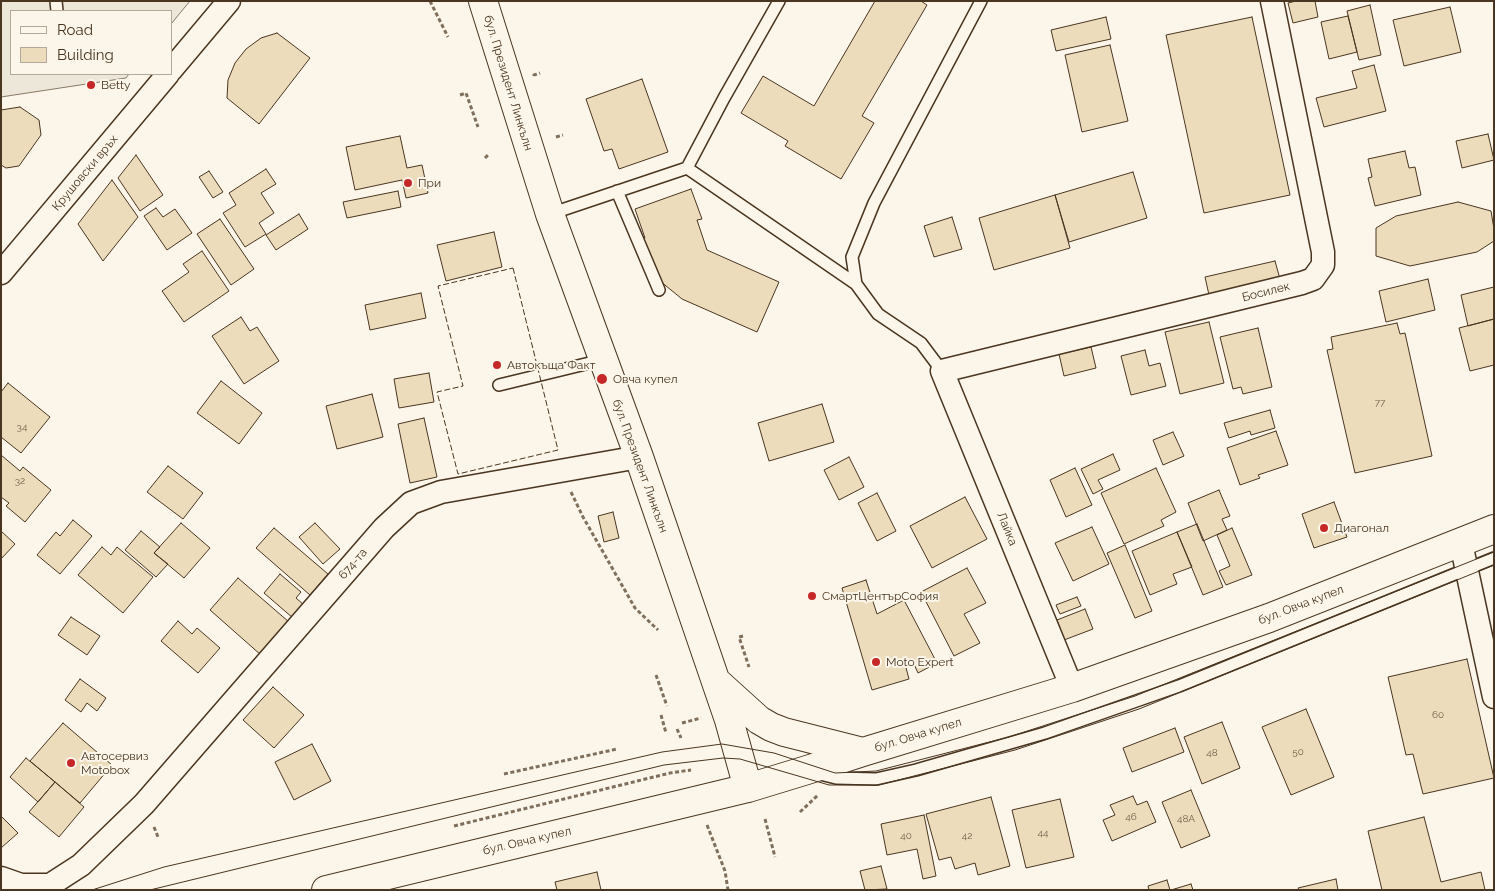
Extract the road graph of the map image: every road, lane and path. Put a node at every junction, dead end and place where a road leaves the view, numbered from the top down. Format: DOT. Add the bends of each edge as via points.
graph roads {
  1 [pos="229,1"];
  2 [pos="430,1"];
  3 [pos="483,1"];
  4 [pos="779,1"];
  5 [pos="981,1"];
  6 [pos="1272,1"];
  7 [pos="448,37"];
  8 [pos="172,69"];
  9 [pos="540,73"];
  10 [pos="167,75"];
  11 [pos="534,75"];
  12 [pos="460,95"];
  13 [pos="478,127"];
  14 [pos="563,135"];
  15 [pos="556,137"];
  16 [pos="489,154"];
  17 [pos="484,158"];
  18 [pos="688,168"];
  19 [pos="617,192"];
  20 [pos="550,214"];
  21 [pos="1,272"];
  22 [pos="856,284"];
  23 [pos="658,290"];
  24 [pos="602,360"];
  25 [pos="942,371"];
  26 [pos="499,385"];
  27 [pos="639,457"];
  28 [pos="562,470"];
  29 [pos="1494,529"];
  30 [pos="1464,556"];
  31 [pos="1494,558"];
  32 [pos="658,630"];
  33 [pos="742,636"];
  34 [pos="748,667"];
  35 [pos="656,675"];
  36 [pos="713,679"];
  37 [pos="1072,688"];
  38 [pos="1494,698"];
  39 [pos="667,706"];
  40 [pos="661,715"];
  41 [pos="701,718"];
  42 [pos="682,723"];
  43 [pos="677,729"];
  44 [pos="666,732"];
  45 [pos="681,738"];
  46 [pos="616,749"];
  47 [pos="863,752"];
  48 [pos="691,770"];
  49 [pos="807,770"];
  50 [pos="504,774"];
  51 [pos="748,788"];
  52 [pos="765,819"];
  53 [pos="454,826"];
  54 [pos="709,830"];
  55 [pos="774,857"];
  56 [pos="1,878"];
  57 [pos="341,888"];
  58 [pos="728,890"];
  1 -- 8 [label="street"];
  2 -- 7 [label="path"];
  3 -- 20 [label="main road, бул. Президент Линкълн"];
  4 -- 18 [label="lane"];
  5 -- 22 [label="lane" via="874,203 852,256"];
  6 -- 25 [label="street, Босилек" via="1323,252 1323,265 1313,279"];
  9 -- 11 [label="path"];
  10 -- 21 [label="street, Крушовски връх"];
  12 -- 13 [label="path" via="466,93"];
  14 -- 15 [label="path"];
  16 -- 17 [label="path"];
  18 -- 19 [label="lane"];
  18 -- 22 [label="lane"];
  19 -- 20 [label="lane"];
  19 -- 23 [label="lane"];
  20 -- 24 [label="main road, бул. Президент Линкълн"];
  22 -- 25 [label="lane" via="878,314 921,343"];
  24 -- 26 [label="lane"];
  24 -- 27 [label="main road, бул. Президент Линкълн"];
  25 -- 37 [label="street, Лайка"];
  27 -- 28 [label="street, 674-та"];
  27 -- 36 [label="main road, бул. Президент Линкълн"];
  28 -- 32 [label="path" via="583,517 635,608"];
  28 -- 56 [label="street, 674-та" via="441,492 411,503 384,528 144,804 81,865 50,885 21,886"];
  29 -- 30 [label="main road, бул. Овча купел"];
  30 -- 31 [label="lane"];
  30 -- 37 [label="main road, бул. Овча купел" via="1269,618"];
  30 -- 38 [label="street"];
  30 -- 49 [label="lane" via="1178,686 1045,733 876,779 836,778"];
  33 -- 34 [label="path" via="739,637"];
  35 -- 39 [label="path"];
  36 -- 47 [label="main road" via="771,727"];
  36 -- 51 [label="main road, бул. Президент Линкълн" via="729,720"];
  37 -- 47 [label="main road, бул. Овча купел"];
  40 -- 44 [label="path"];
  41 -- 42 [label="path"];
  43 -- 45 [label="path"];
  46 -- 50 [label="path"];
  47 -- 49 [label="main road, бул. Овча купел"];
  48 -- 53 [label="path"];
  49 -- 51 [label="main road, бул. Овча купел"];
  51 -- 57 [label="main road, бул. Овча купел"];
  52 -- 55 [label="path"];
  54 -- 58 [label="path" via="725,871"];
}
